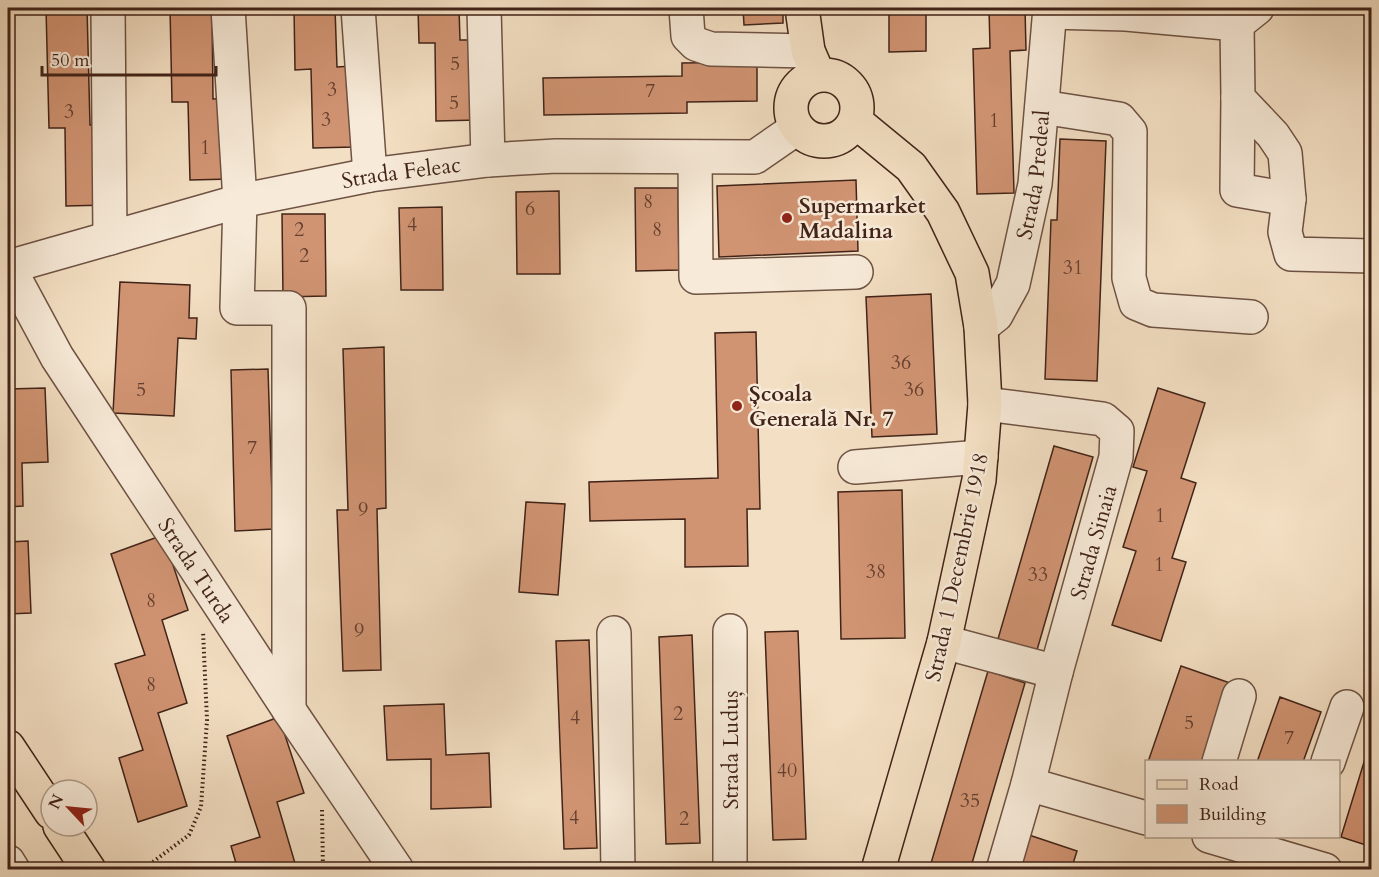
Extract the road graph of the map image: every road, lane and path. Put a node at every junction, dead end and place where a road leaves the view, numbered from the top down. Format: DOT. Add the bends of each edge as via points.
graph roads {
  1 [pos="108,8"];
  2 [pos="228,8"];
  3 [pos="358,8"];
  4 [pos="484,8"];
  5 [pos="686,8"];
  6 [pos="802,8"];
  7 [pos="1050,10"];
  8 [pos="1247,16"];
  9 [pos="813,63"];
  10 [pos="1238,98"];
  11 [pos="1042,106"];
  12 [pos="855,121"];
  13 [pos="797,128"];
  14 [pos="694,157"];
  15 [pos="488,160"];
  16 [pos="370,175"];
  17 [pos="1289,199"];
  18 [pos="240,201"];
  19 [pos="110,238"];
  20 [pos="1371,256"];
  21 [pos="8,266"];
  22 [pos="856,272"];
  23 [pos="1251,317"];
  24 [pos="981,327"];
  25 [pos="985,404"];
  26 [pos="981,457"];
  27 [pos="855,467"];
  28 [pos="206,583"];
  29 [pos="730,631"];
  30 [pos="614,633"];
  31 [pos="944,642"];
  32 [pos="1056,672"];
  33 [pos="1239,696"];
  34 [pos="1347,707"];
  35 [pos="289,710"];
  36 [pos="8,747"];
  37 [pos="1220,760"];
  38 [pos="1329,760"];
  39 [pos="1028,784"];
  40 [pos="39,794"];
  41 [pos="322,803"];
  42 [pos="1145,818"];
  43 [pos="68,838"];
  44 [pos="1211,838"];
  45 [pos="1298,849"];
  46 [pos="1249,859"];
  47 [pos="8,862"];
  48 [pos="13,870"];
  49 [pos="89,870"];
  50 [pos="142,870"];
  51 [pos="323,870"];
  52 [pos="397,870"];
  53 [pos="618,870"];
  54 [pos="730,870"];
  55 [pos="878,870"];
  56 [pos="1003,870"];
  57 [pos="1325,870"];
  1 -- 19 [label="street"];
  2 -- 18 [label="street"];
  3 -- 16 [label="street"];
  4 -- 15 [label="street"];
  5 -- 9 [label="street" via="688,36 696,44"];
  6 -- 9 [label="main road"];
  7 -- 8 [label="street"];
  7 -- 11 [label="street, Strada Predeal"];
  8 -- 10 [label="street"];
  9 -- 12 [label="main road" via="851,86 857,97"];
  9 -- 13 [label="main road" via="791,102 791,116"];
  10 -- 17 [label="street" via="1285,153"];
  10 -- 17 [label="street" via="1237,190"];
  11 -- 23 [label="street" via="1119,119 1130,132 1129,278 1136,303 1153,310"];
  11 -- 24 [label="street, Strada Predeal" via="1035,184 1013,284 996,315"];
  12 -- 13 [label="main road" via="840,138 829,141 817,141"];
  12 -- 24 [label="main road, Strada 1 Decembrie 1918" via="911,167 943,212 972,273"];
  13 -- 14 [label="street, Strada Feleac" via="754,157"];
  14 -- 15 [label="street, Strada Feleac" via="556,156"];
  14 -- 22 [label="street" via="696,277"];
  15 -- 16 [label="street, Strada Feleac"];
  16 -- 18 [label="street, Strada Feleac"];
  17 -- 20 [label="street" via="1285,232 1291,254"];
  18 -- 19 [label="street, Strada Feleac"];
  18 -- 35 [label="street" via="237,308 289,308"];
  19 -- 21 [label="street, Strada Feleac"];
  21 -- 28 [label="street, Strada Turda" via="57,357"];
  24 -- 25 [label="main road, Strada 1 Decembrie 1918"];
  25 -- 26 [label="main road, Strada 1 Decembrie 1918"];
  25 -- 32 [label="street, Strada Sinaia" via="1103,419 1117,431 1116,458"];
  26 -- 27 [label="street"];
  26 -- 31 [label="main road, Strada 1 Decembrie 1918"];
  28 -- 35 [label="street, Strada Turda"];
  28 -- 50 [label="path" via="202,598 207,720 201,807 189,835"];
  29 -- 54 [label="street, Strada Luduș"];
  30 -- 53 [label="street"];
  31 -- 32 [label="street"];
  31 -- 55 [label="main road, Strada 1 Decembrie 1918"];
  32 -- 39 [label="street, Strada Sinaia"];
  33 -- 37 [label="street"];
  34 -- 38 [label="street"];
  35 -- 52 [label="street, Strada Turda"];
  36 -- 40 [label="main road"];
  39 -- 42 [label="street"];
  39 -- 56 [label="street, Strada Sinaia"];
  41 -- 51 [label="path"];
  43 -- 49 [label="main road"];
  44 -- 46 [label="street"];
  45 -- 46 [label="street"];
  45 -- 57 [label="street"];
  47 -- 48 [label="street"];
}
